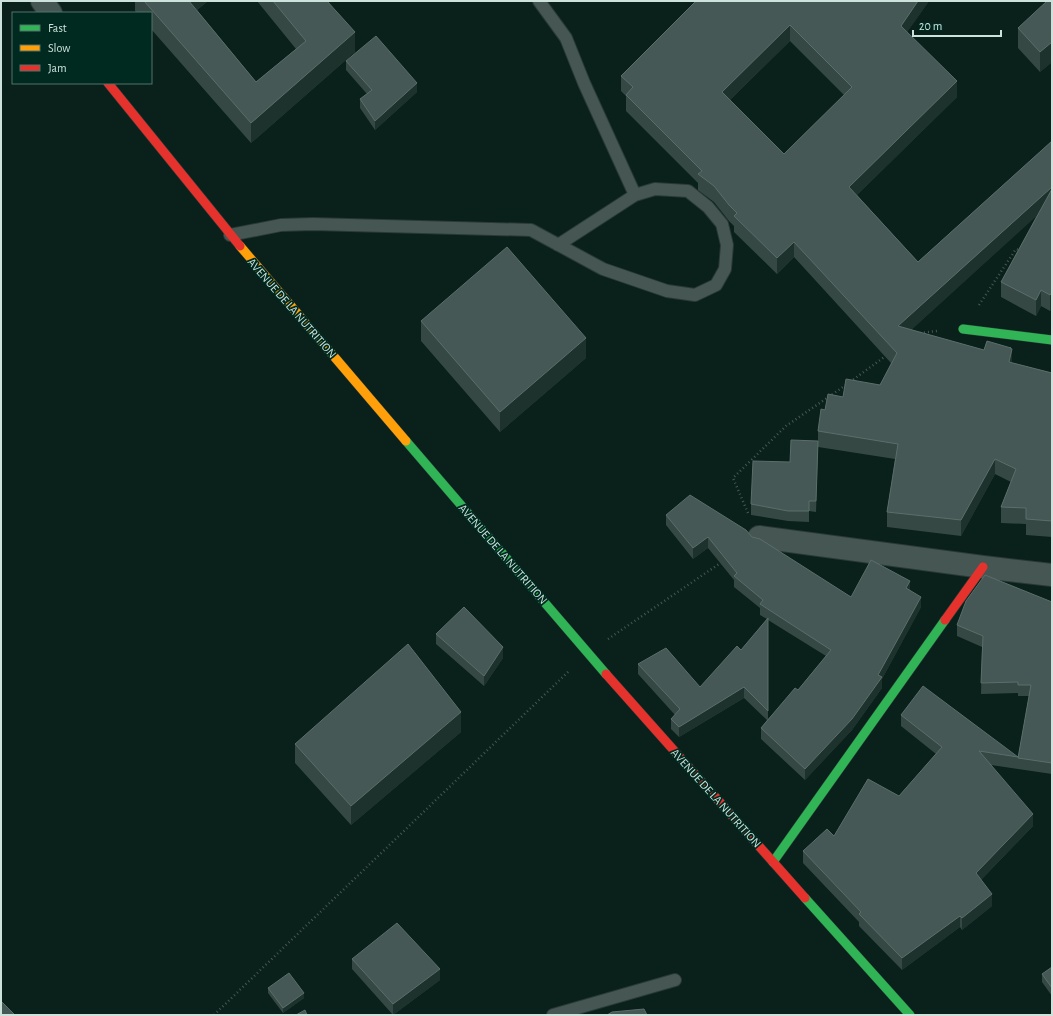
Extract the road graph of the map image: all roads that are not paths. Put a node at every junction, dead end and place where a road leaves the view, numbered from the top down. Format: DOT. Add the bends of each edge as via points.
graph roads {
  1 [pos="42,1"];
  2 [pos="539,1"];
  3 [pos="51,12"];
  4 [pos="109,84"];
  5 [pos="635,195"];
  6 [pos="230,235"];
  7 [pos="558,245"];
  8 [pos="963,329"];
  9 [pos="1052,340"];
  10 [pos="759,537"];
  11 [pos="983,568"];
  12 [pos="1052,575"];
  13 [pos="773,862"];
  14 [pos="675,980"];
  15 [pos="553,1015"];
  16 [pos="910,1015"];
  1 -- 3 [label="street"];
  2 -- 5 [label="lane" via="566,38"];
  4 -- 6 [label="street, AVENUE DE LA NUTRITION"];
  5 -- 7 [label="lane"];
  5 -- 7 [label="lane" via="655,189 688,191 708,207 722,224 726,245 725,269 716,285 695,295 666,291 603,269"];
  6 -- 7 [label="lane" via="281,225 313,224 531,230"];
  6 -- 13 [label="street, AVENUE DE LA NUTRITION" via="587,653"];
  8 -- 9 [label="street"];
  10 -- 11 [label="street"];
  11 -- 12 [label="street"];
  11 -- 13 [label="street"];
  13 -- 16 [label="street, AVENUE DE LA NUTRITION"];
  14 -- 15 [label="lane"];
}
